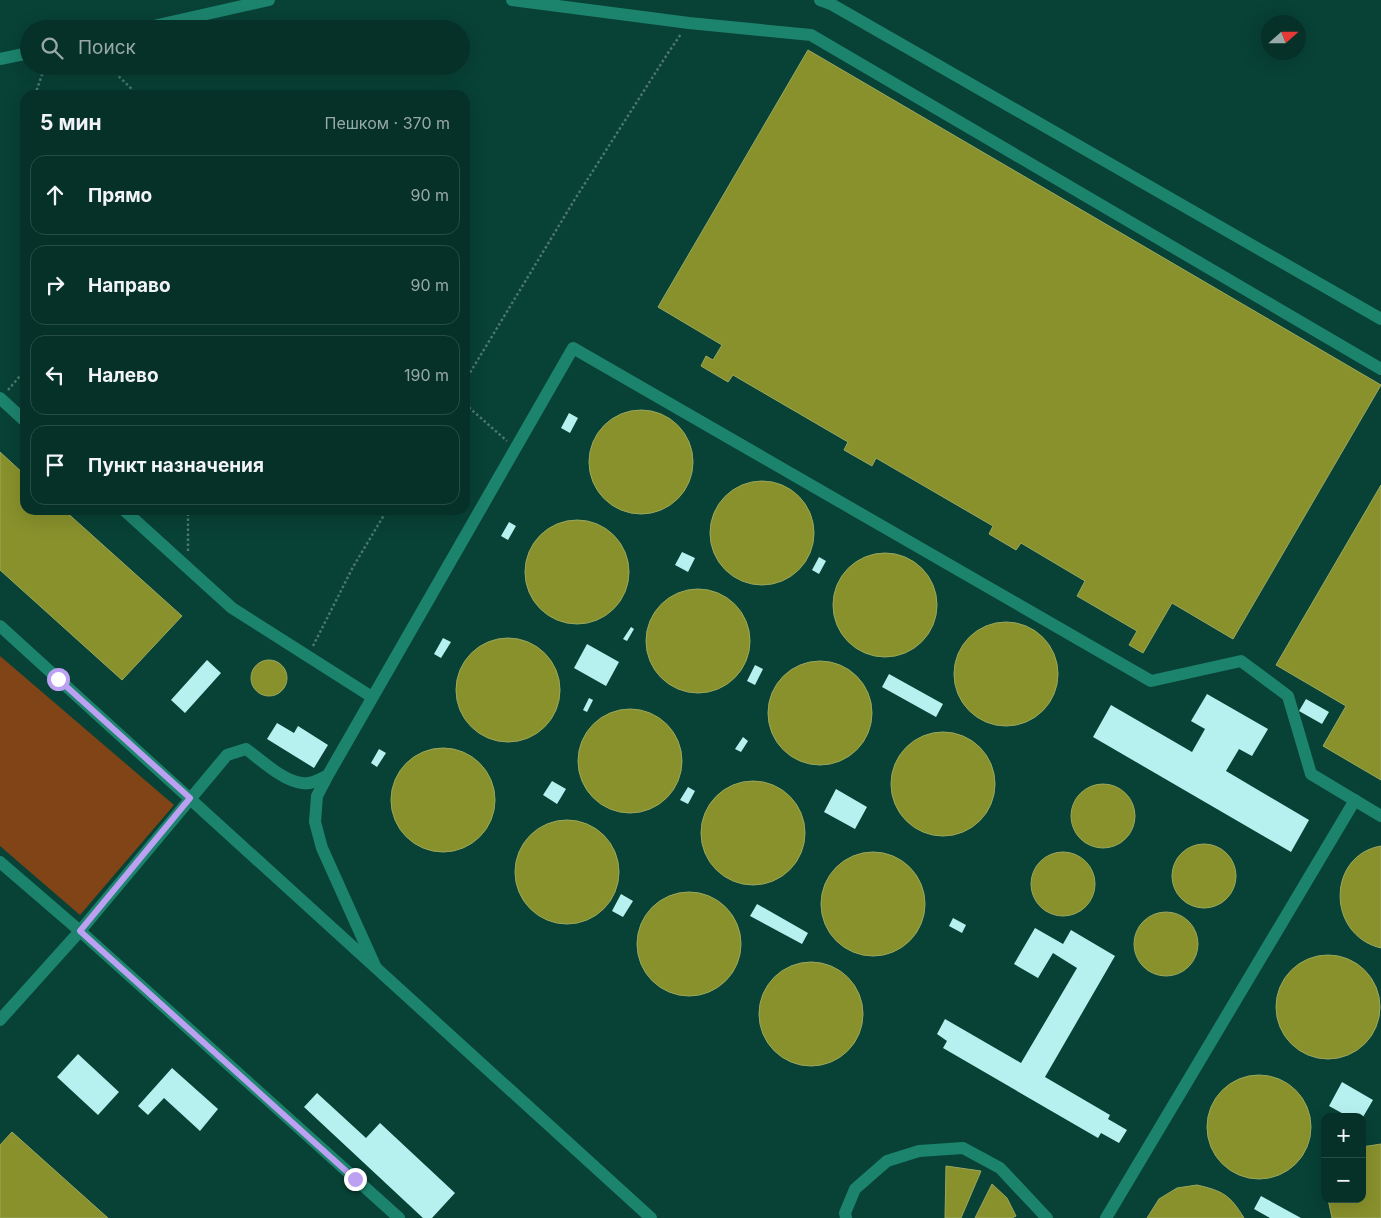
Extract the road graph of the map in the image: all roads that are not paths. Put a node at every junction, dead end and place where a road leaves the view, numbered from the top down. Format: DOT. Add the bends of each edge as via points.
graph roads {
  1 [pos="269,0"];
  2 [pos="512,0"];
  3 [pos="820,0"];
  4 [pos="180,20"];
  5 [pos="20,55"];
  6 [pos="0,59"];
  7 [pos="1381,319"];
  8 [pos="1381,369"];
  9 [pos="0,398"];
  10 [pos="20,416"];
  11 [pos="129,515"];
  12 [pos="0,626"];
  13 [pos="372,697"];
  14 [pos="328,775"];
  15 [pos="190,798"];
  16 [pos="1355,800"];
  17 [pos="1381,816"];
  18 [pos="0,862"];
  19 [pos="80,931"];
  20 [pos="376,968"];
  21 [pos="0,1020"];
  22 [pos="399,1218"];
  23 [pos="651,1218"];
  24 [pos="846,1218"];
  25 [pos="1047,1218"];
  26 [pos="1106,1218"];
  1 -- 4 [label="lane"];
  2 -- 8 [label="lane" via="810,35"];
  3 -- 7 [label="lane"];
  5 -- 6 [label="lane"];
  9 -- 10 [label="lane"];
  11 -- 13 [label="lane" via="232,608"];
  12 -- 15 [label="lane"];
  13 -- 14 [label="lane"];
  13 -- 16 [label="lane" via="573,348 1151,681 1241,661 1288,696 1311,774"];
  14 -- 15 [label="lane" via="302,784 283,776 246,749 227,755"];
  14 -- 20 [label="lane" via="317,796 315,822 322,848"];
  15 -- 19 [label="lane"];
  15 -- 20 [label="lane"];
  16 -- 17 [label="lane"];
  16 -- 26 [label="lane"];
  18 -- 19 [label="lane"];
  19 -- 21 [label="lane"];
  19 -- 22 [label="lane"];
  20 -- 23 [label="lane"];
  24 -- 25 [label="lane" via="855,1189 887,1161 919,1150 963,1148 1000,1168"];
}
